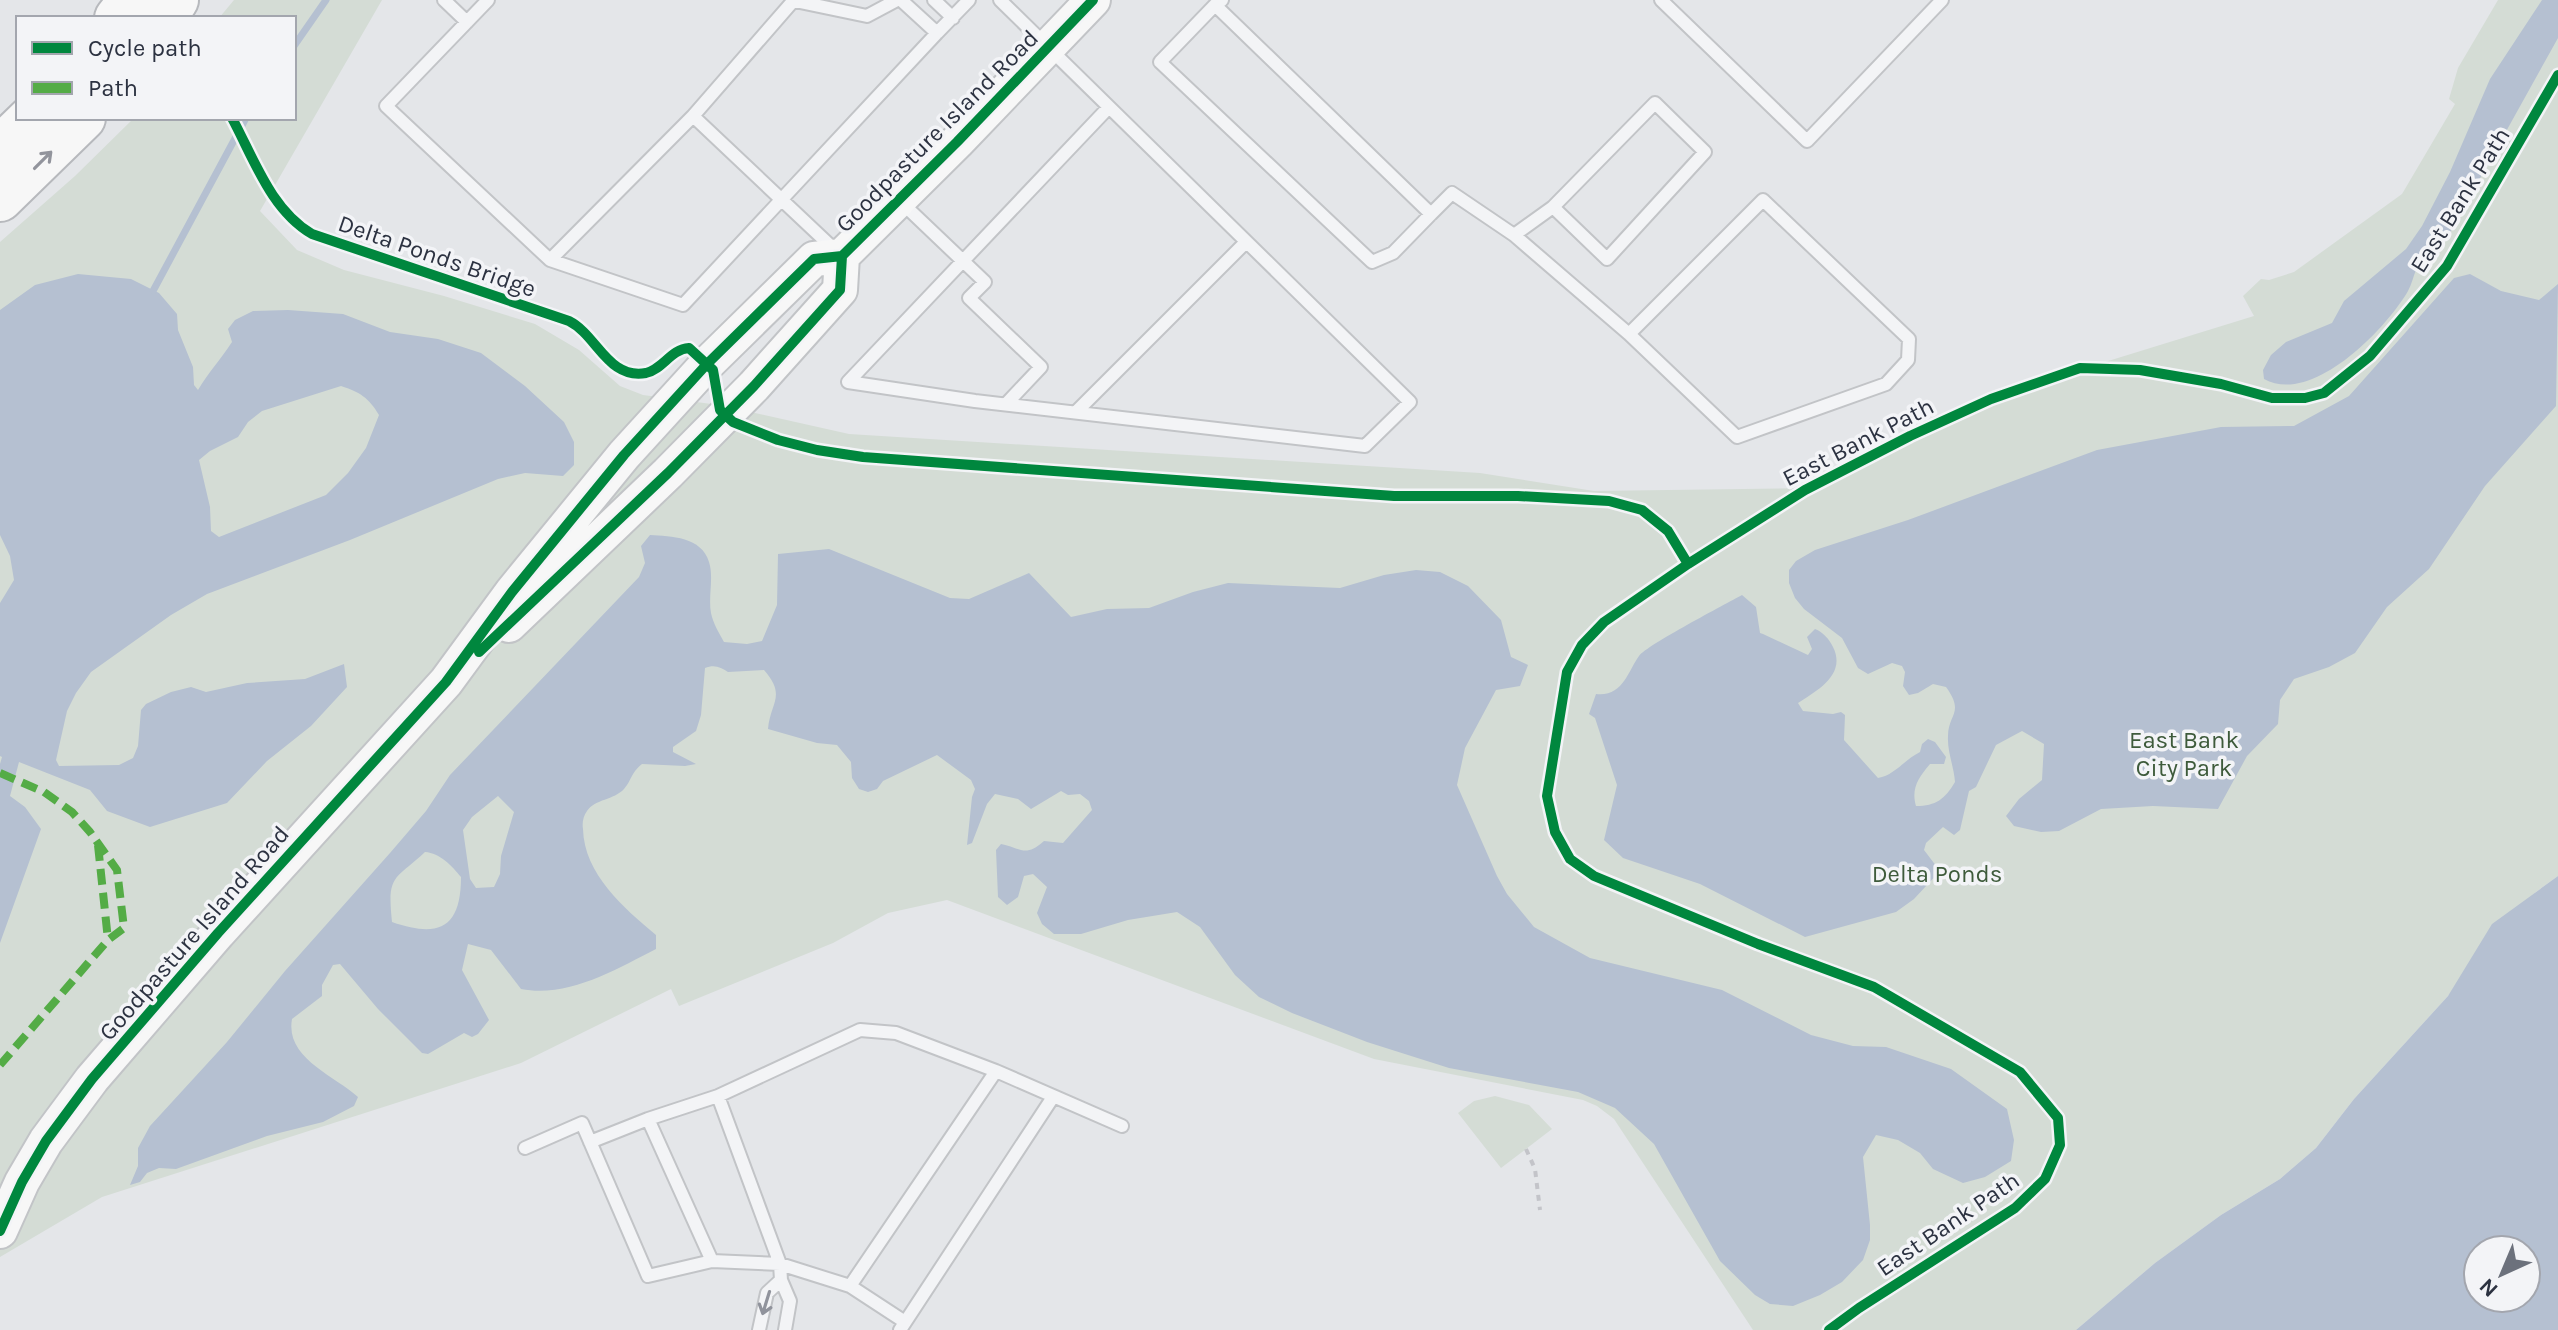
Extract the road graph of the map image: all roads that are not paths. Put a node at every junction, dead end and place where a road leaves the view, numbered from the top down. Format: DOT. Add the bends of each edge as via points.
graph roads {
  1 [pos="131,0"];
  2 [pos="444,0"];
  3 [pos="488,0"];
  4 [pos="795,0"];
  5 [pos="899,0"];
  6 [pos="934,0"];
  7 [pos="969,0"];
  8 [pos="1000,0"];
  9 [pos="1093,0"];
  10 [pos="1661,0"];
  11 [pos="1942,0"];
  12 [pos="1218,2"];
  13 [pos="119,16"];
  14 [pos="953,18"];
  15 [pos="467,22"];
  16 [pos="937,33"];
  17 [pos="1049,47"];
  18 [pos="1109,107"];
  19 [pos="693,116"];
  20 [pos="29,120"];
  21 [pos="81,120"];
  22 [pos="0,148"];
  23 [pos="0,199"];
  24 [pos="899,199"];
  25 [pos="783,201"];
  26 [pos="1553,207"];
  27 [pos="1431,214"];
  28 [pos="1514,235"];
  29 [pos="1245,243"];
  30 [pos="842,256"];
  31 [pos="550,260"];
  32 [pos="962,260"];
  33 [pos="1629,334"];
  34 [pos="1006,404"];
  35 [pos="1077,411"];
  36 [pos="446,682"];
  37 [pos="996,1071"];
  38 [pos="718,1096"];
  39 [pos="1053,1097"];
  40 [pos="648,1119"];
  41 [pos="1122,1126"];
  42 [pos="590,1142"];
  43 [pos="525,1148"];
  44 [pos="0,1231"];
  45 [pos="712,1261"];
  46 [pos="780,1264"];
  47 [pos="781,1280"];
  48 [pos="850,1286"];
  49 [pos="903,1326"];
  50 [pos="759,1330"];
  51 [pos="785,1330"];
  1 -- 13 [label="highway"];
  2 -- 15 [label="lane"];
  3 -- 15 [label="lane"];
  4 -- 5 [label="lane" via="867,16"];
  4 -- 19 [label="lane"];
  5 -- 16 [label="lane"];
  6 -- 14 [label="lane"];
  7 -- 14 [label="lane"];
  8 -- 17 [label="lane"];
  9 -- 17 [label="main road, Goodpasture Island Road"];
  10 -- 11 [label="lane" via="1807,141"];
  12 -- 27 [label="lane"];
  12 -- 27 [label="lane" via="1160,62 1372,262 1393,253"];
  14 -- 16 [label="lane"];
  15 -- 31 [label="lane" via="386,106"];
  16 -- 25 [label="lane"];
  17 -- 18 [label="lane"];
  17 -- 24 [label="main road, Goodpasture Island Road"];
  18 -- 29 [label="lane"];
  18 -- 32 [label="lane"];
  19 -- 25 [label="lane"];
  19 -- 31 [label="lane"];
  20 -- 22 [label="highway"];
  23 -- 21 [label="highway, one-way"];
  24 -- 30 [label="main road, Goodpasture Island Road"];
  24 -- 32 [label="lane"];
  25 -- 30 [label="lane"];
  25 -- 31 [label="lane" via="683,305"];
  26 -- 26 [label="lane" via="1655,103 1705,152 1607,259"];
  26 -- 28 [label="lane"];
  27 -- 28 [label="lane" via="1452,193"];
  28 -- 33 [label="lane"];
  29 -- 35 [label="lane"];
  29 -- 35 [label="lane" via="1410,402 1365,446"];
  30 -- 36 [label="main road, Goodpasture Island Road" via="814,259 707,364 615,466"];
  30 -- 36 [label="main road, Goodpasture Island Road" via="840,290 754,386"];
  32 -- 34 [label="lane" via="985,282 969,298 1041,367"];
  32 -- 34 [label="lane" via="848,382"];
  33 -- 33 [label="lane" via="1763,200 1909,339 1908,360 1886,384 1737,437"];
  34 -- 35 [label="lane"];
  36 -- 44 [label="main road, Goodpasture Island Road" via="92,1079 46,1141"];
  37 -- 38 [label="lane" via="896,1033 860,1030"];
  37 -- 39 [label="lane"];
  37 -- 48 [label="lane"];
  38 -- 40 [label="lane"];
  38 -- 46 [label="lane"];
  39 -- 41 [label="lane"];
  39 -- 49 [label="lane"];
  40 -- 42 [label="lane"];
  40 -- 45 [label="lane"];
  42 -- 43 [label="lane" via="582,1123"];
  42 -- 45 [label="lane" via="648,1276"];
  45 -- 46 [label="lane"];
  46 -- 47 [label="lane"];
  46 -- 48 [label="lane"];
  47 -- 50 [label="lane, one-way" via="767,1293"];
  47 -- 51 [label="lane" via="790,1301"];
  48 -- 49 [label="lane"];
}
